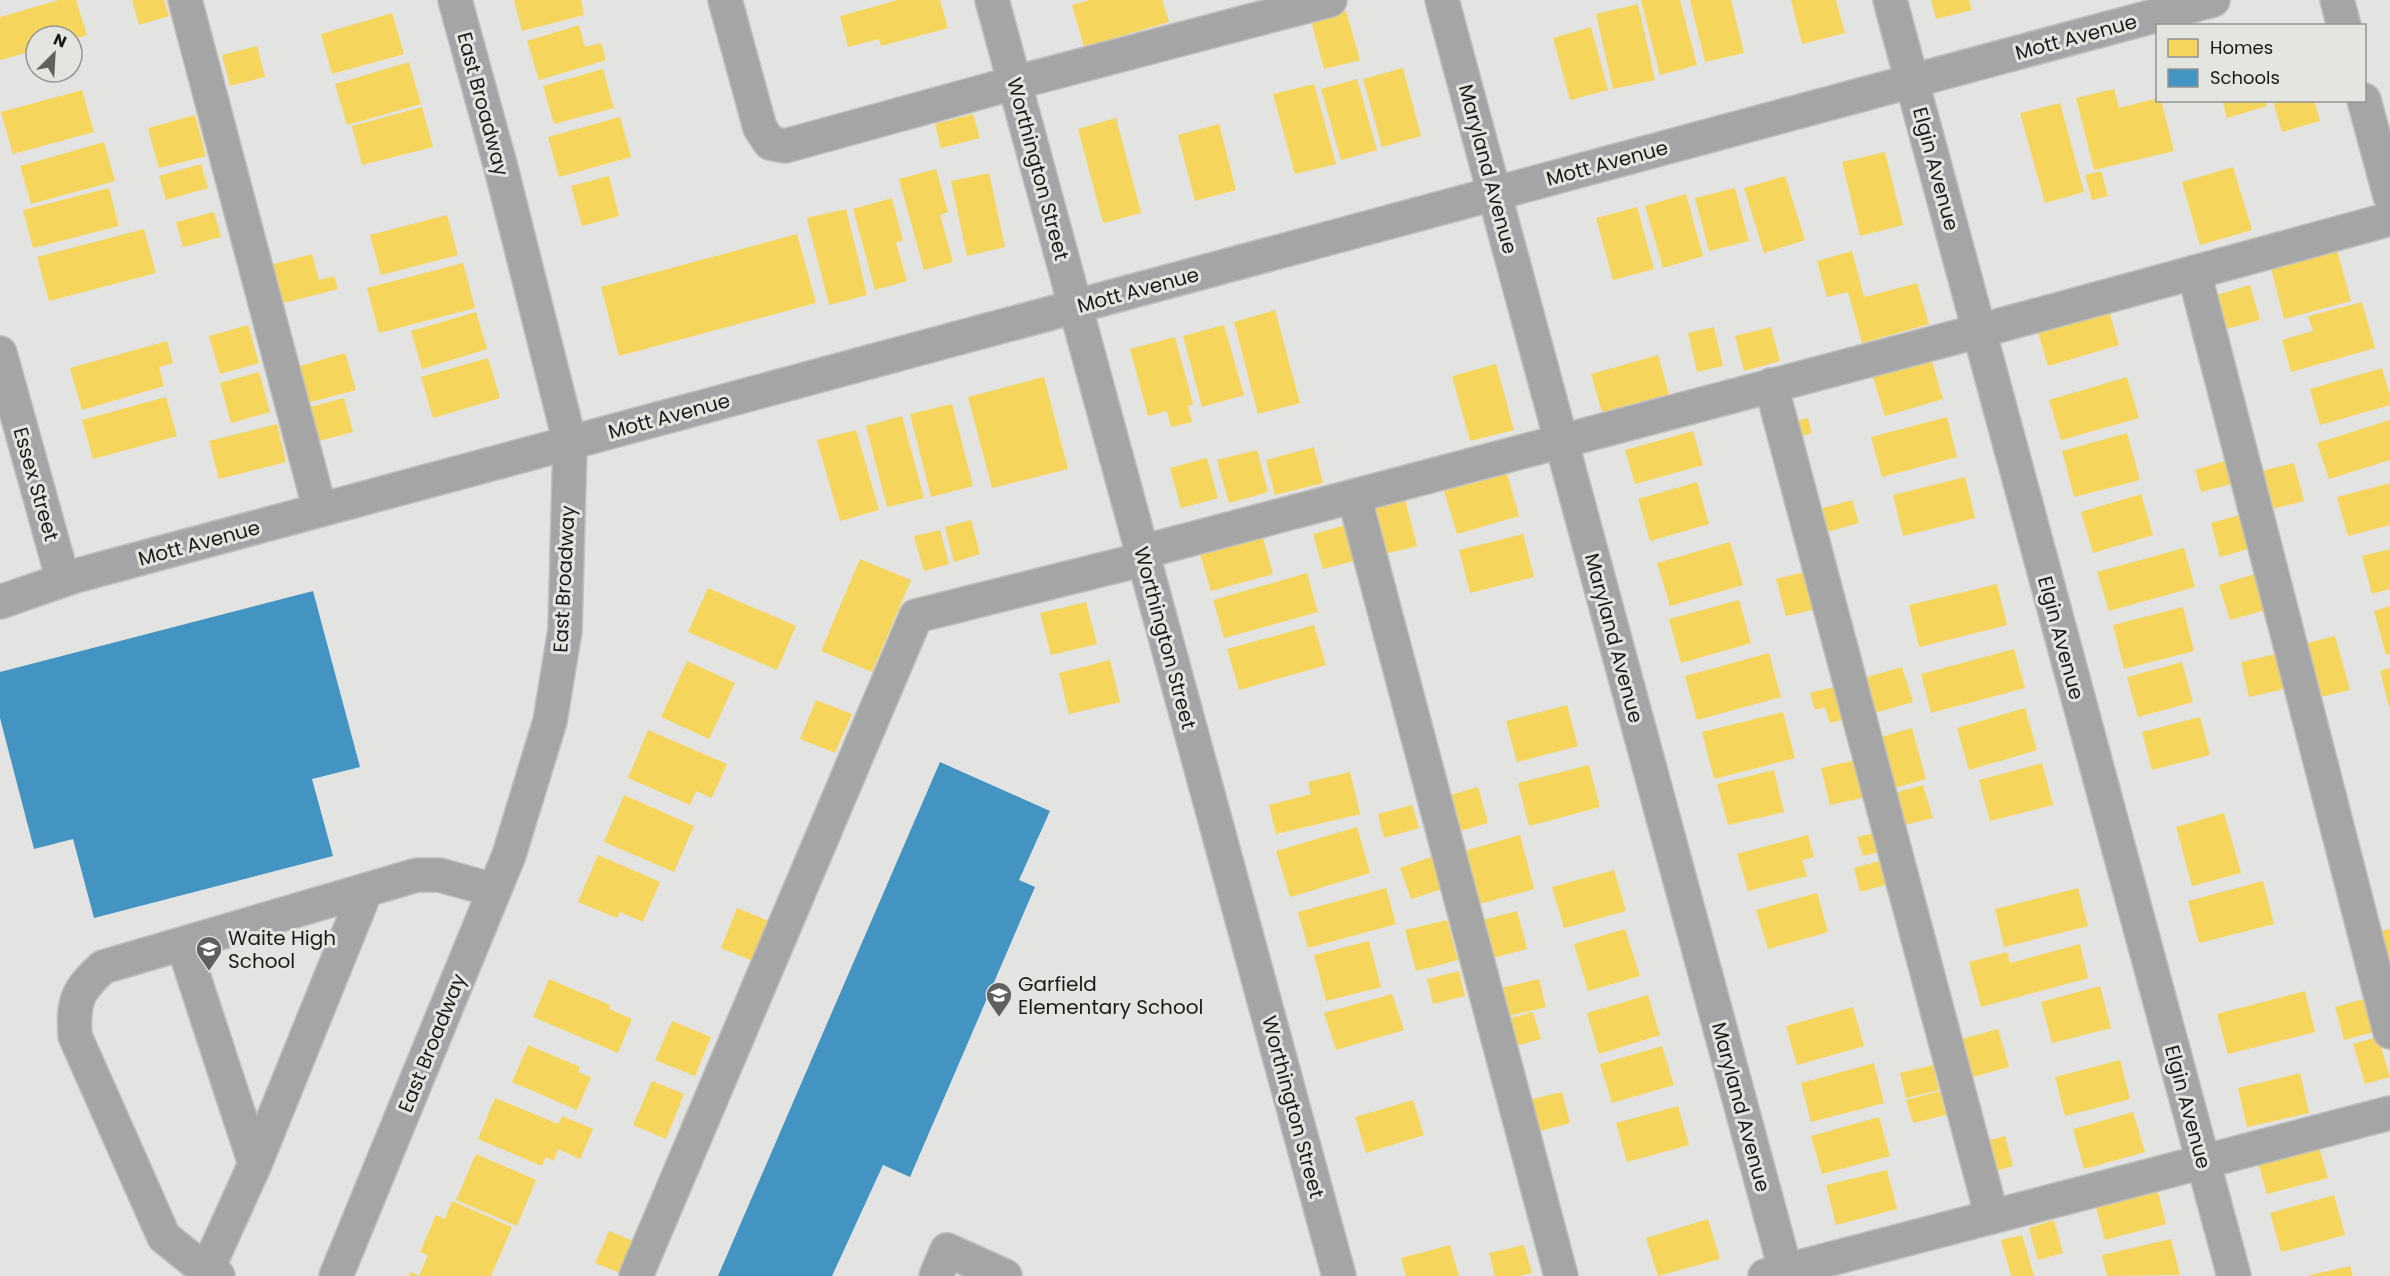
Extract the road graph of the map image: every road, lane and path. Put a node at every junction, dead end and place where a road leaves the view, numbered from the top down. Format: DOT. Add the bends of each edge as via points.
graph roads {
  1 [pos="185,0"];
  2 [pos="455,0"];
  3 [pos="725,0"];
  4 [pos="992,0"];
  5 [pos="1330,0"];
  6 [pos="1442,0"];
  7 [pos="1890,0"];
  8 [pos="2212,0"];
  9 [pos="2337,0"];
  10 [pos="1223,14"];
  11 [pos="2343,24"];
  12 [pos="1912,81"];
  13 [pos="1014,82"];
  14 [pos="2365,102"];
  15 [pos="1494,194"];
  16 [pos="2390,199"];
  17 [pos="2194,272"];
  18 [pos="1076,306"];
  19 [pos="1979,331"];
  20 [pos="0,353"];
  21 [pos="1771,385"];
  22 [pos="1561,441"];
  23 [pos="570,443"];
  24 [pos="1354,496"];
  25 [pos="320,510"];
  26 [pos="1143,556"];
  27 [pos="63,580"];
  28 [pos="0,602"];
  29 [pos="366,890"];
  30 [pos="494,890"];
  31 [pos="183,944"];
  32 [pos="2390,1032"];
  33 [pos="2390,1113"];
  34 [pos="2202,1162"];
  35 [pos="255,1164"];
  36 [pos="1992,1217"];
  37 [pos="213,1273"];
  38 [pos="1779,1274"];
  39 [pos="336,1276"];
  40 [pos="636,1276"];
  41 [pos="936,1276"];
  42 [pos="1005,1276"];
  43 [pos="1339,1276"];
  44 [pos="1561,1276"];
  45 [pos="2234,1276"];
  1 -- 25 [label="street"];
  2 -- 23 [label="street, East Broadway"];
  3 -- 13 [label="street" via="760,129 770,143 785,146"];
  4 -- 13 [label="street, Worthington Street"];
  5 -- 10 [label="street"];
  6 -- 15 [label="street, Maryland Avenue"];
  7 -- 12 [label="street, Elgin Avenue"];
  8 -- 12 [label="street, Mott Avenue"];
  9 -- 11 [label="street"];
  10 -- 13 [label="street"];
  12 -- 15 [label="street, Mott Avenue"];
  12 -- 19 [label="street, Elgin Avenue"];
  13 -- 18 [label="street, Worthington Street"];
  14 -- 16 [label="street"];
  15 -- 18 [label="street, Mott Avenue"];
  15 -- 22 [label="street, Maryland Avenue"];
  16 -- 17 [label="street"];
  17 -- 19 [label="street"];
  17 -- 32 [label="street"];
  18 -- 23 [label="street, Mott Avenue"];
  18 -- 26 [label="street, Worthington Street"];
  19 -- 21 [label="street"];
  19 -- 34 [label="street, Elgin Avenue"];
  20 -- 27 [label="street, Essex Street"];
  21 -- 22 [label="street"];
  21 -- 36 [label="street"];
  22 -- 24 [label="street"];
  22 -- 38 [label="street, Maryland Avenue"];
  23 -- 25 [label="street, Mott Avenue"];
  23 -- 30 [label="street, East Broadway" via="565,630 550,721 509,855"];
  24 -- 26 [label="street"];
  24 -- 44 [label="street"];
  25 -- 27 [label="street, Mott Avenue"];
  26 -- 40 [label="street" via="916,616"];
  26 -- 43 [label="street, Worthington Street"];
  27 -- 28 [label="street, Mott Avenue"];
  29 -- 30 [label="street" via="417,875 439,875"];
  29 -- 31 [label="street"];
  29 -- 35 [label="street"];
  30 -- 39 [label="street, East Broadway"];
  31 -- 35 [label="street"];
  31 -- 37 [label="street" via="104,967 85,984 73,1010 75,1036 164,1237"];
  33 -- 34 [label="street"];
  34 -- 36 [label="street"];
  34 -- 45 [label="street, Elgin Avenue"];
  35 -- 37 [label="street"];
  36 -- 38 [label="street"];
  41 -- 42 [label="street" via="947,1250"];
}
